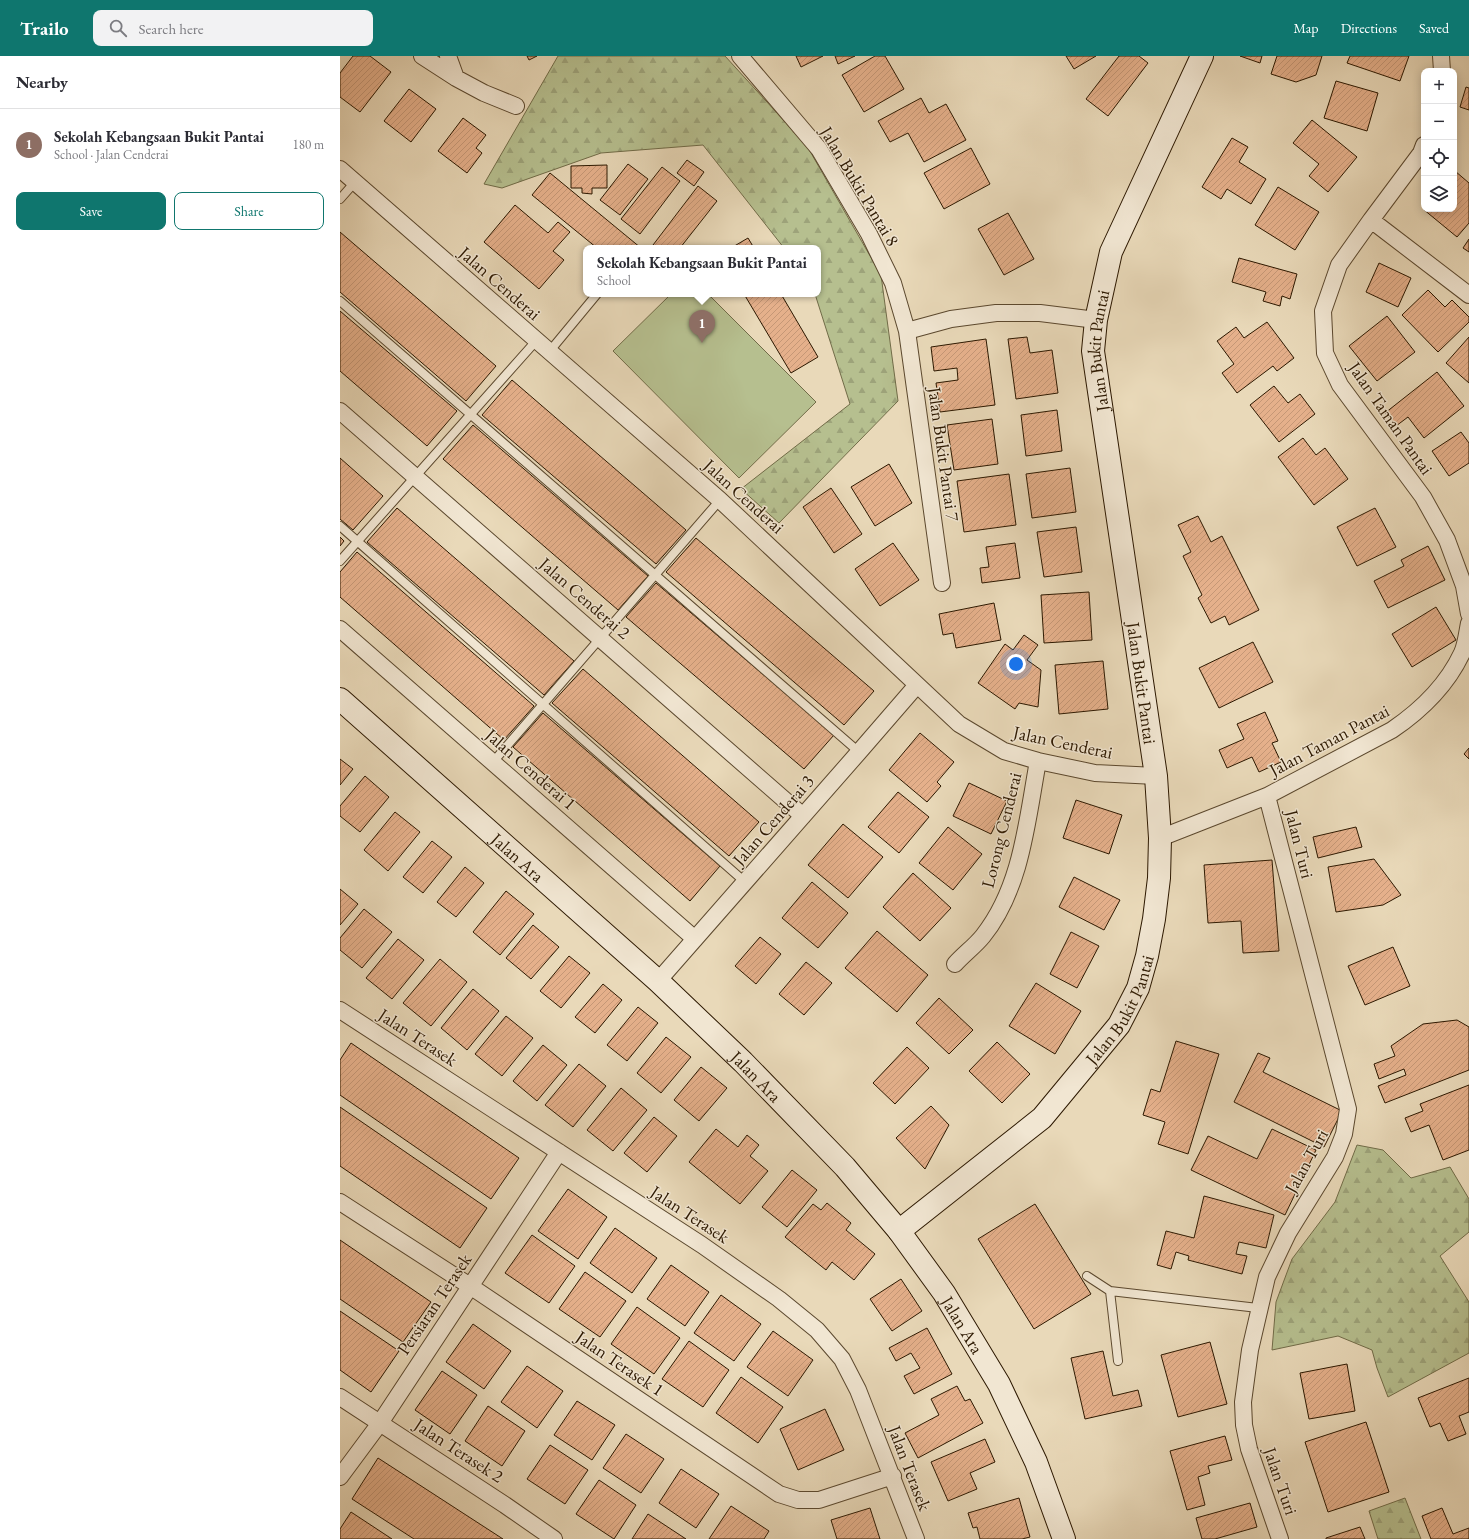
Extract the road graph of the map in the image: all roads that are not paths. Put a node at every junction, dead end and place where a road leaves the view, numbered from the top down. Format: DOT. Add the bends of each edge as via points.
graph roads {
  1 [pos="422,56"];
  2 [pos="448,56"];
  3 [pos="740,56"];
  4 [pos="1202,56"];
  5 [pos="1441,56"];
  6 [pos="1442,68"];
  7 [pos="456,78"];
  8 [pos="516,106"];
  9 [pos="1421,152"];
  10 [pos="340,169"];
  11 [pos="355,182"];
  12 [pos="340,199"];
  13 [pos="1370,220"];
  14 [pos="1469,296"];
  15 [pos="595,297"];
  16 [pos="340,301"];
  17 [pos="1096,320"];
  18 [pos="907,331"];
  19 [pos="536,341"];
  20 [pos="549,352"];
  21 [pos="340,411"];
  22 [pos="471,415"];
  23 [pos="415,476"];
  24 [pos="720,500"];
  25 [pos="340,526"];
  26 [pos="357,542"];
  27 [pos="340,562"];
  28 [pos="655,575"];
  29 [pos="942,583"];
  30 [pos="1469,614"];
  31 [pos="1469,623"];
  32 [pos="340,629"];
  33 [pos="600,638"];
  34 [pos="917,685"];
  35 [pos="340,699"];
  36 [pos="543,704"];
  37 [pos="859,752"];
  38 [pos="1038,761"];
  39 [pos="493,762"];
  40 [pos="1156,776"];
  41 [pos="1267,796"];
  42 [pos="803,816"];
  43 [pos="1160,838"];
  44 [pos="745,882"];
  45 [pos="695,939"];
  46 [pos="955,964"];
  47 [pos="658,981"];
  48 [pos="340,1010"];
  49 [pos="559,1152"];
  50 [pos="340,1202"];
  51 [pos="900,1231"];
  52 [pos="1087,1276"];
  53 [pos="470,1286"];
  54 [pos="1110,1291"];
  55 [pos="1258,1308"];
  56 [pos="1118,1361"];
  57 [pos="340,1396"];
  58 [pos="380,1422"];
  59 [pos="893,1476"];
  60 [pos="340,1477"];
  61 [pos="554,1539"];
  62 [pos="916,1539"];
  63 [pos="1064,1539"];
  64 [pos="1280,1539"];
  1 -- 7 [label="street"];
  2 -- 7 [label="street"];
  3 -- 18 [label="street, Jalan Bukit Pantai 8" via="819,149 869,234 894,283"];
  4 -- 17 [label="street, Jalan Bukit Pantai" via="1111,252"];
  5 -- 6 [label="street"];
  7 -- 8 [label="street"];
  9 -- 13 [label="street, Jalan Taman Pantai"];
  10 -- 11 [label="street, Jalan Cenderai"];
  11 -- 12 [label="lane"];
  11 -- 19 [label="street, Jalan Cenderai"];
  13 -- 14 [label="street"];
  13 -- 30 [label="street, Jalan Taman Pantai" via="1340,265 1323,311 1325,353 1340,385 1423,497 1447,540 1464,586"];
  15 -- 20 [label="lane"];
  16 -- 22 [label="lane"];
  17 -- 18 [label="street" via="1040,312 996,312 950,319"];
  17 -- 40 [label="street, Jalan Bukit Pantai" via="1093,351"];
  18 -- 29 [label="street, Jalan Bukit Pantai 7"];
  19 -- 20 [label="street, Jalan Cenderai"];
  19 -- 22 [label="lane"];
  20 -- 24 [label="street, Jalan Cenderai"];
  21 -- 23 [label="street, Jalan Cenderai 2"];
  22 -- 23 [label="lane"];
  22 -- 28 [label="lane"];
  23 -- 26 [label="lane"];
  23 -- 33 [label="street, Jalan Cenderai 2"];
  24 -- 28 [label="lane"];
  24 -- 34 [label="street, Jalan Cenderai"];
  25 -- 26 [label="lane"];
  26 -- 27 [label="lane"];
  26 -- 36 [label="lane"];
  28 -- 33 [label="lane"];
  28 -- 37 [label="lane"];
  31 -- 41 [label="street, Jalan Taman Pantai" via="1462,652 1449,673 1429,700 1406,720 1392,730"];
  32 -- 39 [label="street, Jalan Cenderai 1"];
  33 -- 36 [label="lane"];
  33 -- 42 [label="street, Jalan Cenderai 2"];
  34 -- 37 [label="street, Jalan Cenderai 3"];
  34 -- 38 [label="street, Jalan Cenderai" via="959,724 977,736 1004,751"];
  35 -- 47 [label="street, Jalan Ara"];
  36 -- 39 [label="lane"];
  36 -- 44 [label="lane"];
  37 -- 42 [label="street, Jalan Cenderai 3"];
  38 -- 40 [label="street, Jalan Cenderai" via="1095,773"];
  38 -- 46 [label="street, Lorong Cenderai" via="1026,828 1004,902 983,936"];
  39 -- 45 [label="street, Jalan Cenderai 1"];
  40 -- 43 [label="street, Jalan Bukit Pantai"];
  41 -- 43 [label="street, Jalan Taman Pantai"];
  41 -- 55 [label="street, Jalan Turi" via="1348,1109 1344,1134 1335,1157 1288,1233 1267,1276"];
  42 -- 44 [label="street, Jalan Cenderai 3"];
  43 -- 51 [label="street, Jalan Bukit Pantai" via="1159,878 1147,956 1138,988 1119,1025 1042,1118"];
  44 -- 45 [label="street, Jalan Cenderai 3"];
  45 -- 47 [label="street, Jalan Cenderai 3"];
  47 -- 51 [label="street, Jalan Ara" via="743,1062 839,1161"];
  48 -- 49 [label="street, Jalan Terasek"];
  49 -- 53 [label="street, Persiaran Terasek"];
  49 -- 59 [label="street, Jalan Terasek" via="702,1245 779,1299 817,1330 842,1359 858,1390"];
  50 -- 53 [label="street, Jalan Terasek 1"];
  51 -- 63 [label="street, Jalan Ara" via="944,1293 999,1384 1036,1462"];
  52 -- 54 [label="lane"];
  53 -- 58 [label="street, Persiaran Terasek"];
  53 -- 59 [label="street, Jalan Terasek 1" via="779,1494 798,1500 819,1500"];
  54 -- 55 [label="lane"];
  54 -- 56 [label="lane"];
  55 -- 64 [label="street, Jalan Turi" via="1243,1402 1244,1424 1249,1449"];
  57 -- 58 [label="street, Jalan Terasek 2"];
  58 -- 60 [label="street, Persiaran Terasek"];
  58 -- 61 [label="street, Jalan Terasek 2"];
  59 -- 62 [label="street, Jalan Terasek"];
}
